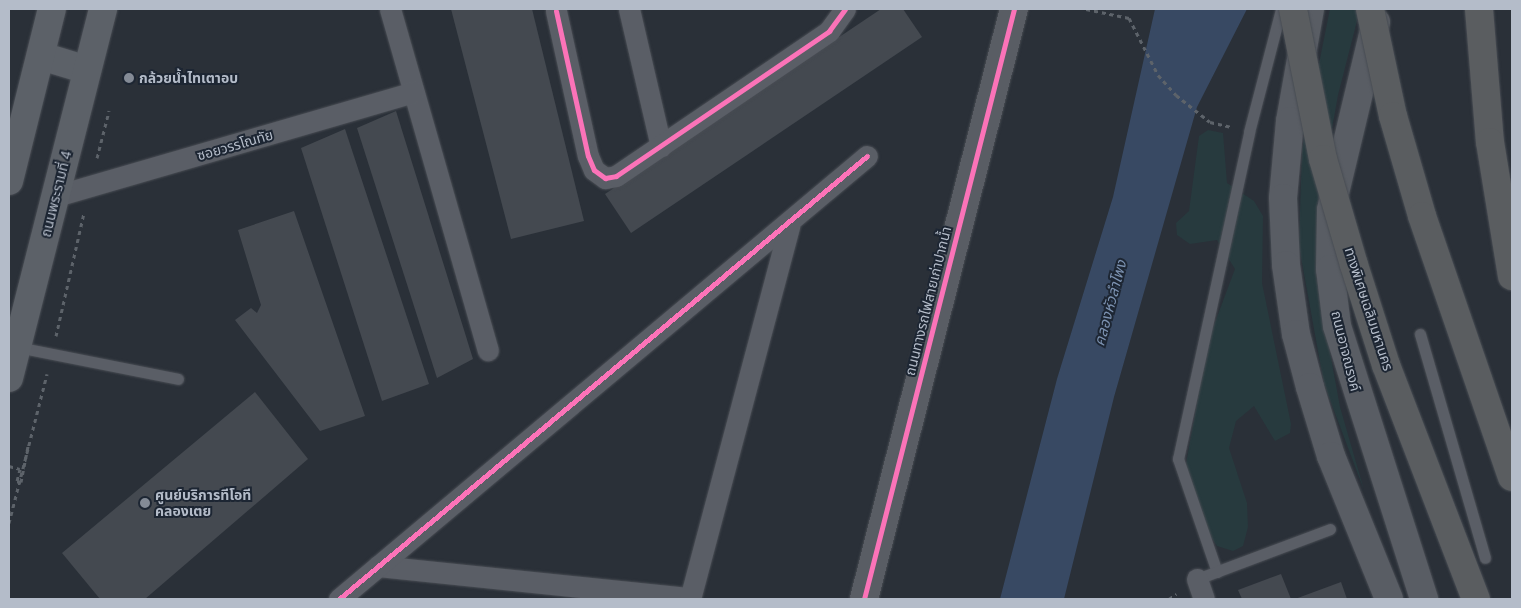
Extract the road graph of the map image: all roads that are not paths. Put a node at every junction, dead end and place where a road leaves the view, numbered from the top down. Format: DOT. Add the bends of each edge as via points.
graph roads {
  1 [pos="52,9"];
  2 [pos="103,9"];
  3 [pos="390,9"];
  4 [pos="629,9"];
  5 [pos="845,9"];
  6 [pos="1014,9"];
  7 [pos="1281,9"];
  8 [pos="1293,9"];
  9 [pos="1310,9"];
  10 [pos="1370,9"];
  11 [pos="1379,9"];
  12 [pos="556,11"];
  13 [pos="1479,21"];
  14 [pos="41,56"];
  15 [pos="87,70"];
  16 [pos="413,92"];
  17 [pos="661,146"];
  18 [pos="867,156"];
  19 [pos="9,181"];
  20 [pos="56,196"];
  21 [pos="789,226"];
  22 [pos="1512,276"];
  23 [pos="1420,334"];
  24 [pos="17,347"];
  25 [pos="488,350"];
  26 [pos="9,378"];
  27 [pos="178,379"];
  28 [pos="1512,477"];
  29 [pos="1330,529"];
  30 [pos="1485,558"];
  31 [pos="378,566"];
  32 [pos="1217,572"];
  33 [pos="1197,579"];
  34 [pos="338,599"];
  35 [pos="690,599"];
  36 [pos="864,599"];
  37 [pos="1204,599"];
  38 [pos="1390,599"];
  39 [pos="1424,599"];
  40 [pos="1476,599"];
  1 -- 14 [label="main road"];
  2 -- 15 [label="main road, ถนนพระรามที่ 4"];
  3 -- 16 [label="street"];
  4 -- 17 [label="street"];
  5 -- 17 [label="street" via="829,31"];
  6 -- 36 [label="main road, ถนนทางรถไฟสายเก่าปากน้ำ"];
  7 -- 32 [label="lane" via="1249,132 1178,459"];
  8 -- 40 [label="highway, ทางพิเศษเฉลิมมหานคร, bridge" via="1323,158 1354,265 1386,365"];
  9 -- 38 [label="main road" via="1290,121 1283,198 1286,265 1296,334 1331,456"];
  10 -- 28 [label="highway, bridge" via="1393,116 1422,216"];
  11 -- 39 [label="main road, ถนนอาจณรงค์" via="1331,210 1330,269 1337,326"];
  12 -- 17 [label="street" via="594,170 605,178 616,176"];
  13 -- 22 [label="highway" via="1490,142"];
  14 -- 15 [label="main road"];
  14 -- 19 [label="main road"];
  15 -- 20 [label="main road, ถนนพระรามที่ 4"];
  16 -- 20 [label="street, ซอยวรรโณทัย"];
  16 -- 25 [label="street"];
  18 -- 21 [label="street"];
  20 -- 24 [label="main road, ถนนพระรามที่ 4"];
  21 -- 31 [label="street"];
  21 -- 35 [label="street"];
  23 -- 30 [label="lane"];
  24 -- 26 [label="main road, ถนนพระรามที่ 4"];
  24 -- 27 [label="lane"];
  29 -- 32 [label="lane"];
  31 -- 34 [label="street"];
  31 -- 35 [label="street"];
  32 -- 33 [label="lane"];
  33 -- 37 [label="street"];
}
